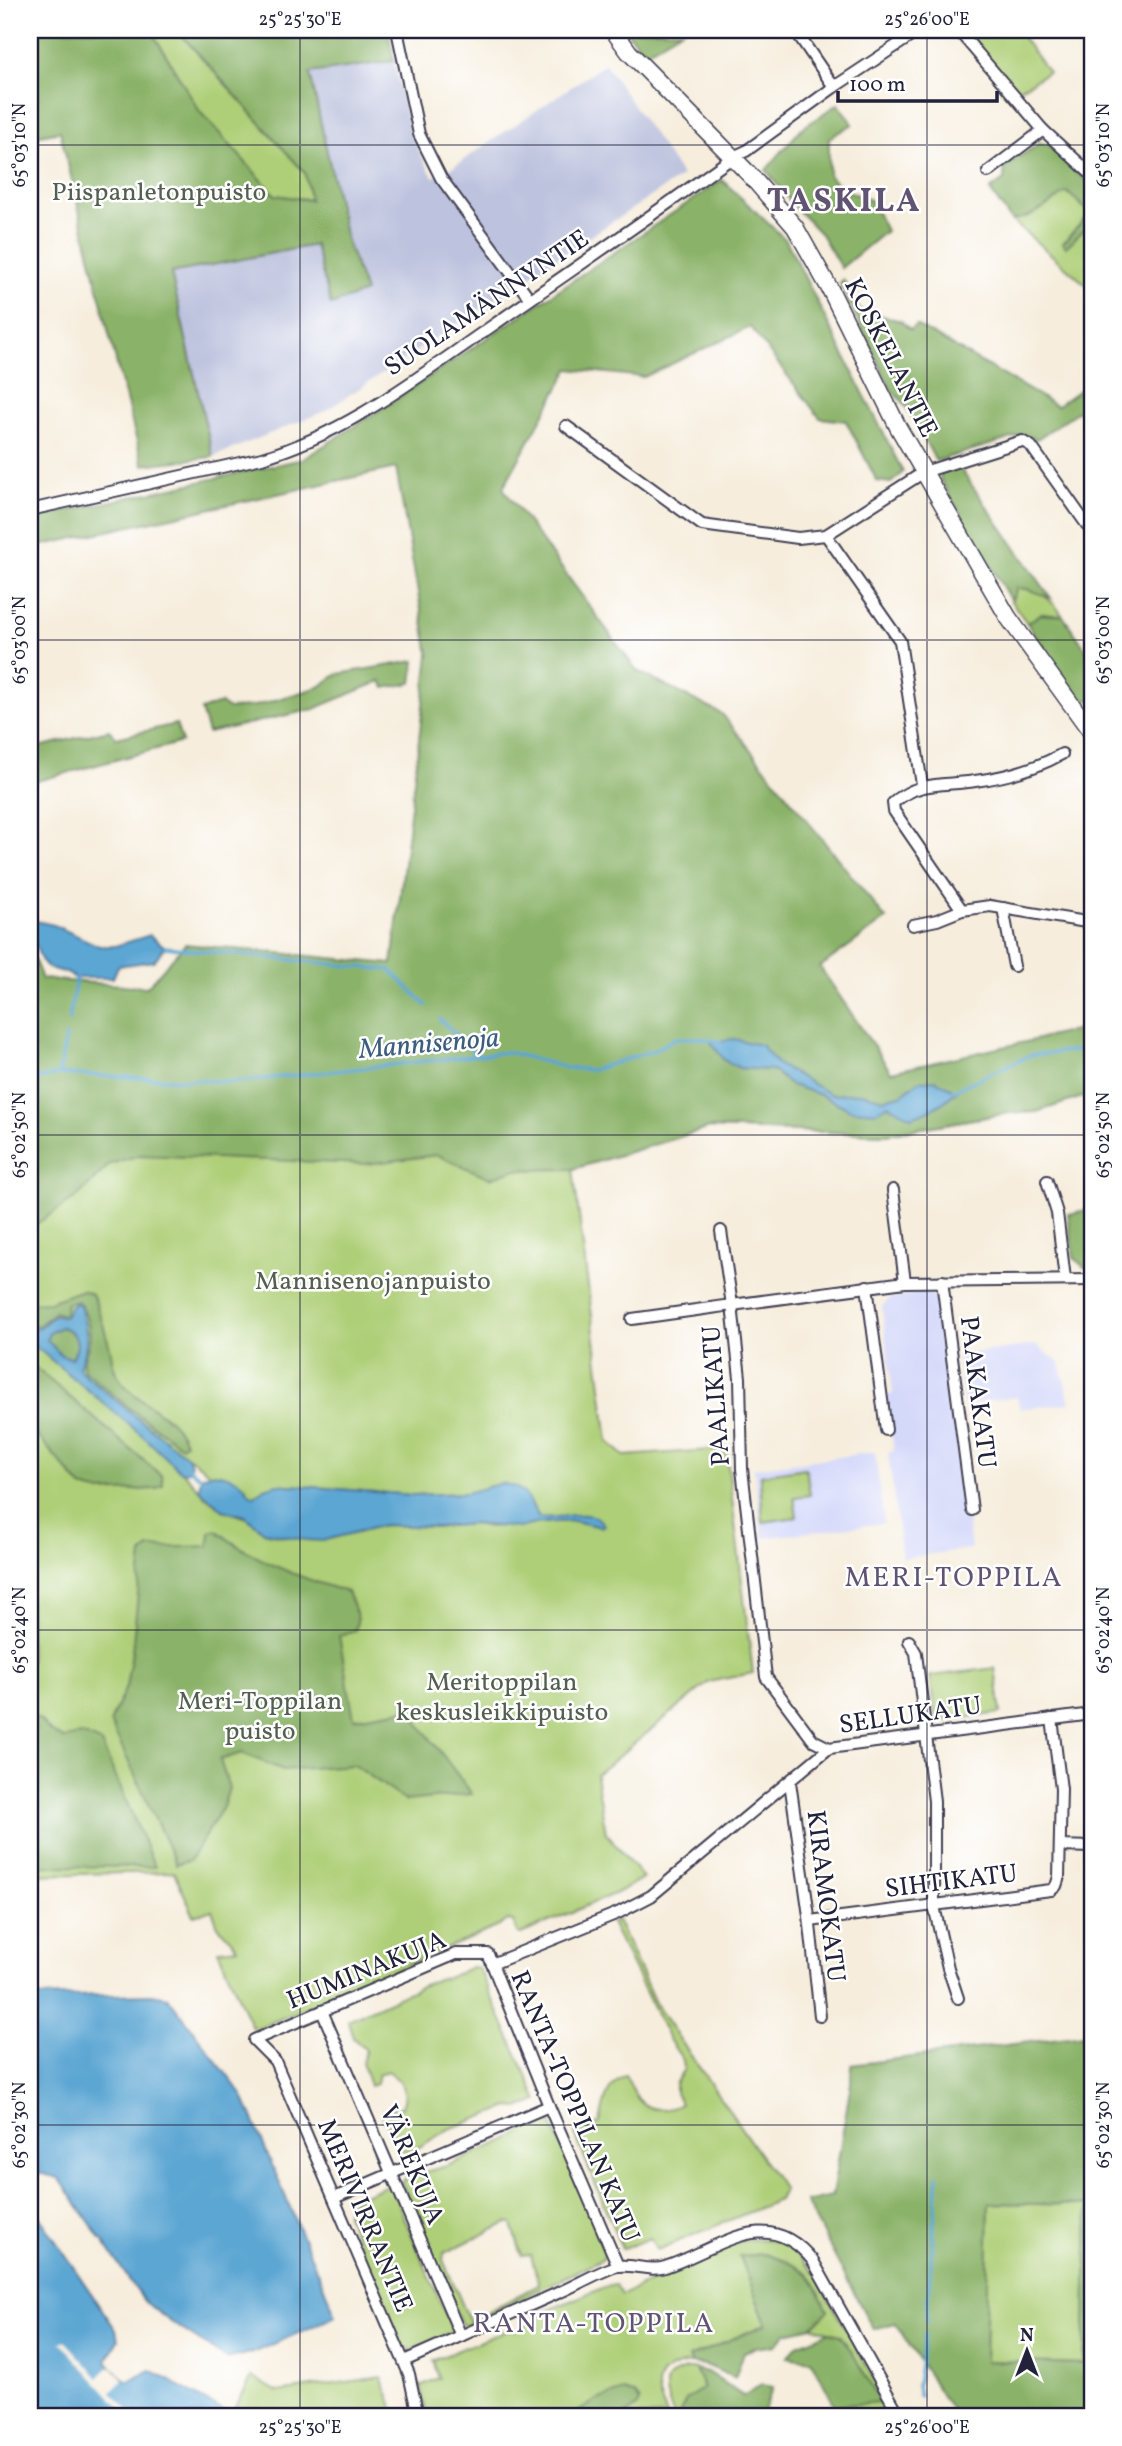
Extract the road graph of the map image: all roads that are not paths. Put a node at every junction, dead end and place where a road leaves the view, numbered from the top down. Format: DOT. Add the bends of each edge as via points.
graph roads {
  1 [pos="397,30"];
  2 [pos="613,30"];
  3 [pos="795,30"];
  4 [pos="920,30"];
  5 [pos="958,30"];
  6 [pos="834,87"];
  7 [pos="1043,130"];
  8 [pos="733,157"];
  9 [pos="988,172"];
  10 [pos="1092,175"];
  11 [pos="530,299"];
  12 [pos="566,426"];
  13 [pos="924,472"];
  14 [pos="30,510"];
  15 [pos="1092,532"];
  16 [pos="826,535"];
  17 [pos="1087,715"];
  18 [pos="1092,733"];
  19 [pos="1062,754"];
  20 [pos="922,785"];
  21 [pos="1003,908"];
  22 [pos="962,911"];
  23 [pos="1092,923"];
  24 [pos="913,925"];
  25 [pos="1014,966"];
  26 [pos="1046,1181"];
  27 [pos="893,1190"];
  28 [pos="721,1231"];
  29 [pos="1065,1279"];
  30 [pos="1092,1280"];
  31 [pos="942,1281"];
  32 [pos="905,1282"];
  33 [pos="867,1286"];
  34 [pos="732,1305"];
  35 [pos="632,1319"];
  36 [pos="886,1430"];
  37 [pos="972,1510"];
  38 [pos="909,1642"];
  39 [pos="766,1677"];
  40 [pos="1092,1714"];
  41 [pos="1052,1719"];
  42 [pos="926,1734"];
  43 [pos="829,1748"];
  44 [pos="790,1782"];
  45 [pos="1060,1846"];
  46 [pos="1092,1847"];
  47 [pos="933,1906"];
  48 [pos="810,1921"];
  49 [pos="492,1964"];
  50 [pos="958,1998"];
  51 [pos="322,2011"];
  52 [pos="820,2015"];
  53 [pos="254,2040"];
  54 [pos="549,2106"];
  55 [pos="392,2173"];
  56 [pos="334,2198"];
  57 [pos="618,2266"];
  58 [pos="461,2336"];
  59 [pos="404,2361"];
  60 [pos="418,2416"];
  61 [pos="900,2416"];
  1 -- 11 [label="street" via="419,134 441,178"];
  2 -- 8 [label="main road, KOSKELANTIE"];
  3 -- 6 [label="street"];
  4 -- 6 [label="street, SUOLAMÄNNYNTIE"];
  5 -- 7 [label="street"];
  6 -- 8 [label="street, SUOLAMÄNNYNTIE"];
  7 -- 9 [label="street"];
  7 -- 10 [label="street"];
  8 -- 11 [label="street, SUOLAMÄNNYNTIE"];
  8 -- 13 [label="main road, KOSKELANTIE" via="809,248"];
  11 -- 14 [label="street, SUOLAMÄNNYNTIE" via="351,421 311,441 262,458"];
  12 -- 16 [label="street" via="702,525 798,538"];
  13 -- 15 [label="street" via="1017,441 1027,442"];
  13 -- 16 [label="street"];
  13 -- 17 [label="main road, KOSKELANTIE" via="1008,617"];
  16 -- 20 [label="street" via="900,641"];
  17 -- 18 [label="main road, KOSKELANTIE"];
  19 -- 20 [label="street" via="1037,768 975,781"];
  20 -- 22 [label="street" via="893,803 894,811"];
  21 -- 22 [label="street"];
  21 -- 23 [label="street"];
  21 -- 25 [label="street"];
  22 -- 24 [label="street"];
  26 -- 29 [label="street" via="1058,1213"];
  27 -- 32 [label="street"];
  28 -- 34 [label="street"];
  29 -- 30 [label="street, PAALIKATU"];
  29 -- 31 [label="street, PAALIKATU"];
  31 -- 32 [label="street, PAALIKATU"];
  31 -- 37 [label="street, PAAKAKATU"];
  32 -- 33 [label="street, PAALIKATU"];
  33 -- 34 [label="street, PAALIKATU"];
  33 -- 36 [label="street"];
  34 -- 35 [label="street"];
  34 -- 39 [label="street, PAALIKATU" via="740,1378 742,1469"];
  38 -- 42 [label="street" via="916,1653"];
  39 -- 43 [label="street, SELLUKATU" via="813,1740"];
  40 -- 41 [label="street, SELLUKATU"];
  41 -- 42 [label="street, SELLUKATU"];
  41 -- 45 [label="street" via="1060,1788"];
  42 -- 43 [label="street, SELLUKATU"];
  42 -- 47 [label="street" via="934,1801"];
  43 -- 44 [label="street"];
  44 -- 48 [label="street, KIRAMOKATU"];
  44 -- 49 [label="street" via="639,1904"];
  45 -- 46 [label="street"];
  45 -- 47 [label="street, SIHTIKATU" via="1059,1877 1051,1891"];
  47 -- 48 [label="street, SIHTIKATU"];
  47 -- 50 [label="street"];
  48 -- 52 [label="street, KIRAMOKATU"];
  49 -- 51 [label="street, HUMINAKUJA" via="488,1954 456,1954"];
  49 -- 54 [label="street, RANTA-TOPPILAN KATU"];
  51 -- 53 [label="street, HUMINAKUJA"];
  51 -- 55 [label="street, VÄREKUJA"];
  53 -- 56 [label="street, MERIVIRRANTIE" via="275,2061"];
  54 -- 55 [label="street"];
  54 -- 57 [label="street, RANTA-TOPPILAN KATU"];
  55 -- 56 [label="street"];
  55 -- 58 [label="street, VÄREKUJA"];
  56 -- 59 [label="street, MERIVIRRANTIE"];
  57 -- 58 [label="street"];
  57 -- 61 [label="street" via="663,2269 719,2243 758,2232 793,2241 813,2261"];
  58 -- 59 [label="street"];
  59 -- 60 [label="street, MERIVIRRANTIE"];
}
